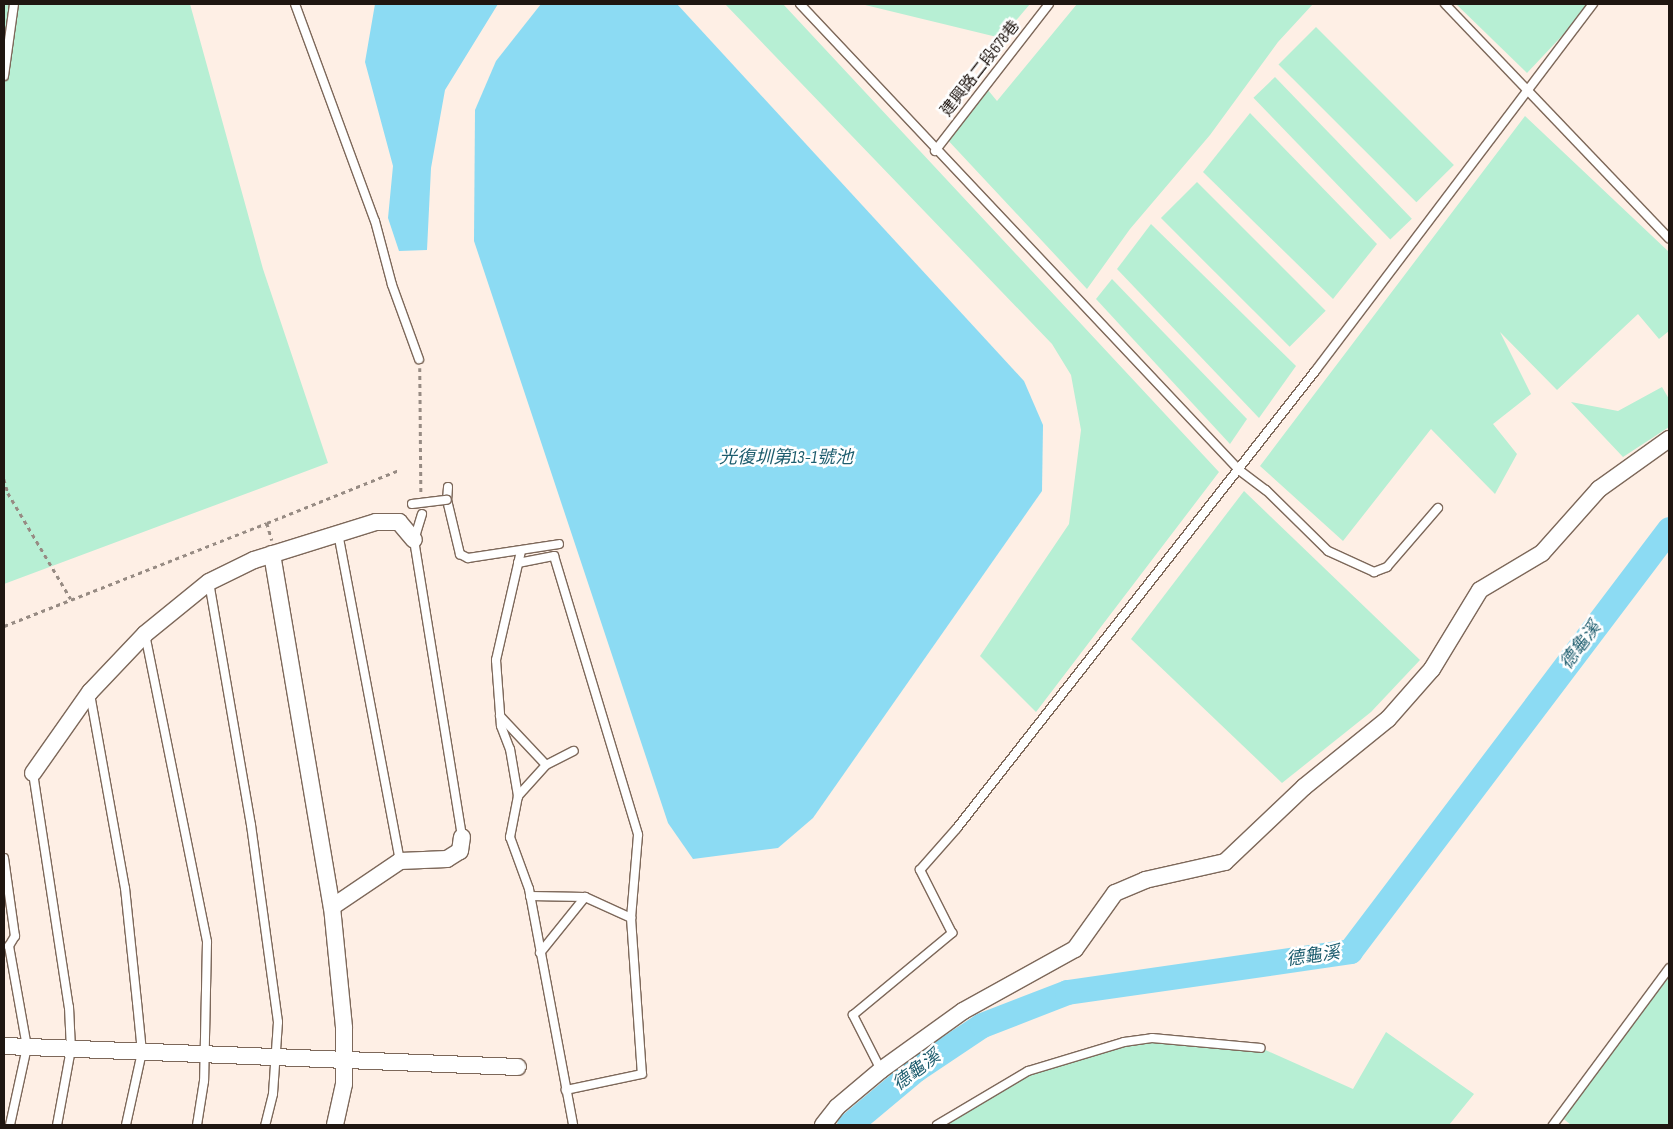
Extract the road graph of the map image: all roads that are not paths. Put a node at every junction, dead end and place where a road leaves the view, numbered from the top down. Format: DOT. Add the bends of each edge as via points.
graph roads {
  1 [pos="14,4"];
  2 [pos="295,4"];
  3 [pos="800,4"];
  4 [pos="1049,4"];
  5 [pos="1444,4"];
  6 [pos="1593,4"];
  7 [pos="4,76"];
  8 [pos="1528,89"];
  9 [pos="935,150"];
  10 [pos="1669,238"];
  11 [pos="419,359"];
  12 [pos="1669,439"];
  13 [pos="1239,470"];
  14 [pos="448,486"];
  15 [pos="447,500"];
  16 [pos="412,504"];
  17 [pos="1438,508"];
  18 [pos="422,514"];
  19 [pos="338,534"];
  20 [pos="414,540"];
  21 [pos="559,544"];
  22 [pos="521,551"];
  23 [pos="272,554"];
  24 [pos="518,563"];
  25 [pos="209,582"];
  26 [pos="145,634"];
  27 [pos="90,692"];
  28 [pos="500,716"];
  29 [pos="574,751"];
  30 [pos="546,765"];
  31 [pos="33,773"];
  32 [pos="518,796"];
  33 [pos="462,836"];
  34 [pos="4,858"];
  35 [pos="400,862"];
  36 [pos="530,896"];
  37 [pos="585,897"];
  38 [pos="332,907"];
  39 [pos="631,918"];
  40 [pos="540,953"];
  41 [pos="1669,968"];
  42 [pos="4,1046"];
  43 [pos="27,1047"];
  44 [pos="1262,1048"];
  45 [pos="71,1049"];
  46 [pos="142,1052"];
  47 [pos="204,1055"];
  48 [pos="275,1058"];
  49 [pos="342,1060"];
  50 [pos="518,1067"];
  51 [pos="881,1070"];
  52 [pos="566,1090"];
  53 [pos="10,1125"];
  54 [pos="57,1125"];
  55 [pos="126,1125"];
  56 [pos="197,1125"];
  57 [pos="265,1125"];
  58 [pos="336,1125"];
  59 [pos="573,1125"];
  60 [pos="823,1125"];
  61 [pos="937,1125"];
  62 [pos="1553,1125"];
  1 -- 7 [label="lane"];
  2 -- 11 [label="lane" via="375,221 392,285"];
  3 -- 9 [label="lane"];
  4 -- 9 [label="lane, 建興路二段678巷"];
  5 -- 8 [label="lane"];
  6 -- 8 [label="lane"];
  8 -- 10 [label="lane"];
  8 -- 13 [label="lane"];
  9 -- 13 [label="lane"];
  12 -- 51 [label="street" via="1599,489 1542,553 1480,590 1432,669 1388,719 1304,787 1225,862 1145,880 1115,893 1075,949 962,1011"];
  13 -- 17 [label="lane" via="1266,490 1328,551 1374,572 1388,567"];
  13 -- 51 [label="lane" via="957,828 920,870 952,933 854,1014"];
  14 -- 15 [label="lane"];
  15 -- 16 [label="lane, bridge"];
  15 -- 22 [label="lane" via="460,554 477,559"];
  18 -- 20 [label="lane"];
  19 -- 20 [label="street" via="376,522 399,522"];
  19 -- 23 [label="street"];
  19 -- 35 [label="lane"];
  20 -- 33 [label="lane"];
  21 -- 22 [label="lane"];
  22 -- 24 [label="lane"];
  23 -- 25 [label="street"];
  23 -- 38 [label="street"];
  24 -- 28 [label="lane" via="496,660"];
  24 -- 39 [label="lane" via="554,556 638,835"];
  25 -- 26 [label="street"];
  25 -- 48 [label="lane" via="264,908 278,1022"];
  26 -- 27 [label="street"];
  26 -- 47 [label="lane" via="207,942"];
  27 -- 31 [label="street"];
  27 -- 46 [label="lane" via="125,888"];
  28 -- 30 [label="lane"];
  28 -- 32 [label="lane"];
  29 -- 30 [label="lane"];
  30 -- 32 [label="lane"];
  31 -- 45 [label="lane" via="55,899"];
  32 -- 36 [label="lane" via="510,837"];
  33 -- 35 [label="street" via="460,852 446,859"];
  34 -- 43 [label="lane" via="15,936 8,946"];
  35 -- 38 [label="street"];
  36 -- 37 [label="lane"];
  36 -- 40 [label="lane"];
  37 -- 39 [label="lane"];
  37 -- 40 [label="lane"];
  38 -- 49 [label="street" via="344,1028"];
  39 -- 52 [label="lane" via="642,1074"];
  40 -- 52 [label="lane"];
  41 -- 62 [label="lane"];
  42 -- 43 [label="street"];
  43 -- 45 [label="street"];
  43 -- 53 [label="lane"];
  44 -- 61 [label="lane" via="1152,1038 1124,1042 1028,1072"];
  45 -- 46 [label="street"];
  45 -- 54 [label="lane"];
  46 -- 47 [label="street"];
  46 -- 55 [label="lane"];
  47 -- 48 [label="street"];
  47 -- 56 [label="lane"];
  48 -- 49 [label="street"];
  48 -- 57 [label="lane" via="273,1094"];
  49 -- 50 [label="street"];
  49 -- 58 [label="street" via="344,1084"];
  51 -- 60 [label="street" via="837,1107"];
  52 -- 59 [label="lane"];
}
